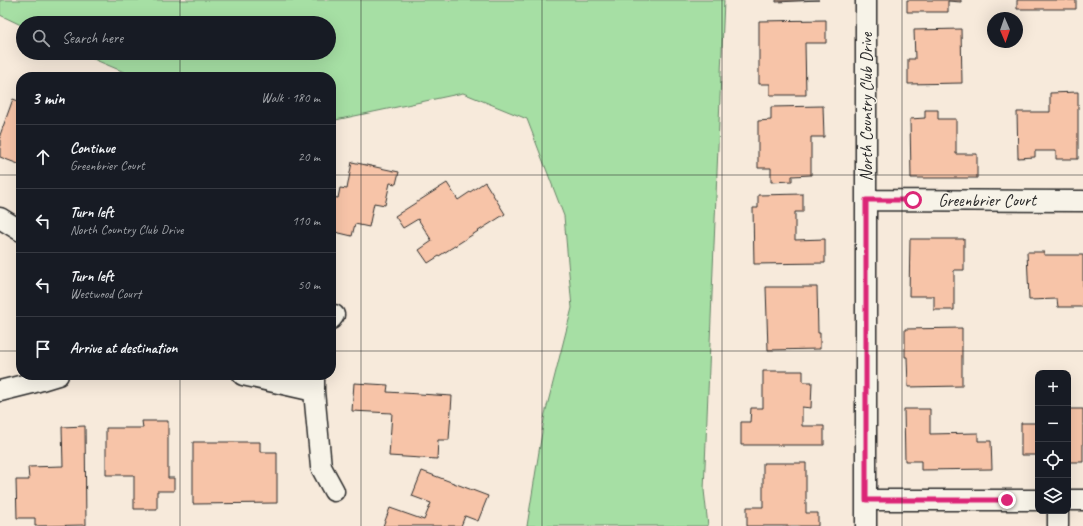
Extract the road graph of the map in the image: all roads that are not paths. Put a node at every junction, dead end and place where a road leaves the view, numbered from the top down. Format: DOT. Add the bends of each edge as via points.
graph roads {
  1 [pos="866,0"];
  2 [pos="866,200"];
  3 [pos="1083,201"];
  4 [pos="0,218"];
  5 [pos="16,228"];
  6 [pos="44,380"];
  7 [pos="287,380"];
  8 [pos="314,383"];
  9 [pos="0,391"];
  10 [pos="334,491"];
  11 [pos="866,500"];
  12 [pos="1035,500"];
  13 [pos="1071,500"];
  14 [pos="1083,500"];
  15 [pos="1058,514"];
  16 [pos="866,526"];
  17 [pos="1058,526"];
  1 -- 2 [label="street, North Country Club Drive"];
  2 -- 3 [label="street, Greenbrier Court"];
  2 -- 11 [label="street, North Country Club Drive"];
  4 -- 5 [label="street"];
  6 -- 9 [label="street"];
  7 -- 8 [label="street"];
  8 -- 10 [label="street" via="321,467"];
  11 -- 12 [label="street"];
  11 -- 16 [label="street, North Country Club Drive"];
  13 -- 14 [label="street"];
  15 -- 17 [label="street"];
}
